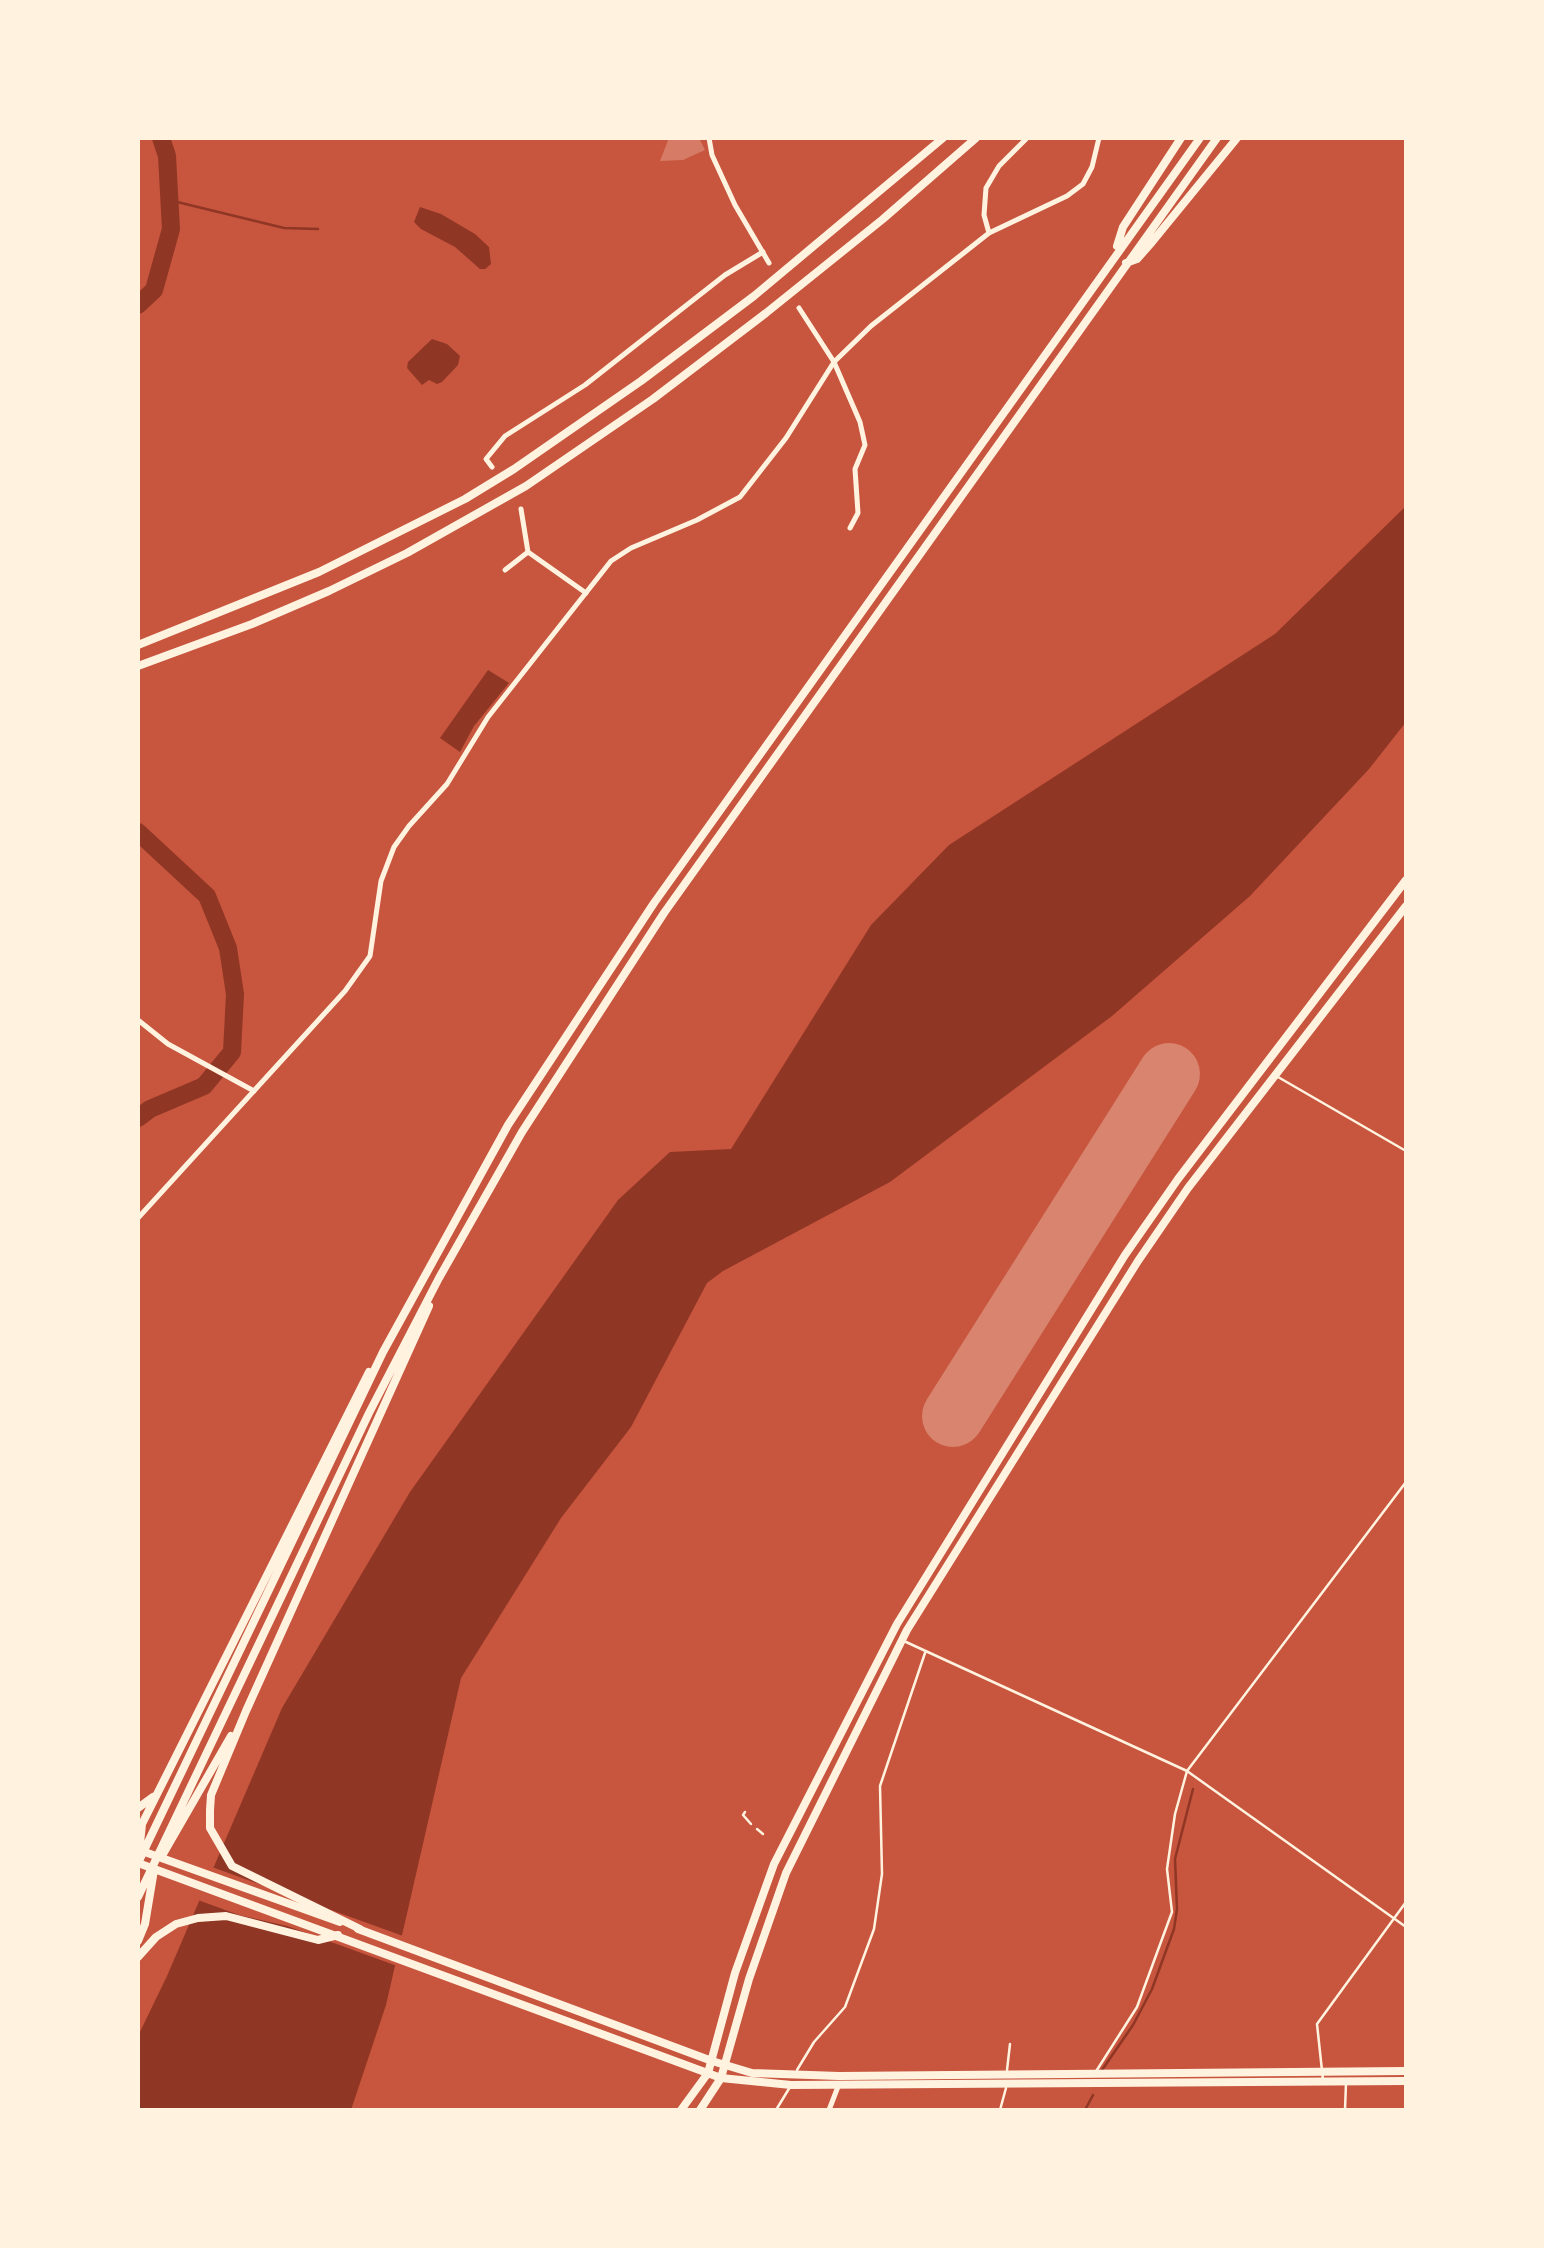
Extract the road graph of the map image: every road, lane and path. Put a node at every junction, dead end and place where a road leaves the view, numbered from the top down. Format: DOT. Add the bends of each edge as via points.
graph roads {
  1 [pos="709,138"];
  2 [pos="943,138"];
  3 [pos="976,138"];
  4 [pos="1027,138"];
  5 [pos="1100,138"];
  6 [pos="1181,138"];
  7 [pos="1200,138"];
  8 [pos="1216,138"];
  9 [pos="1237,138"];
  10 [pos="989,233"];
  11 [pos="762,252"];
  12 [pos="1114,256"];
  13 [pos="1126,262"];
  14 [pos="770,263"];
  15 [pos="800,308"];
  16 [pos="834,362"];
  17 [pos="492,467"];
  18 [pos="521,509"];
  19 [pos="850,528"];
  20 [pos="528,552"];
  21 [pos="506,570"];
  22 [pos="586,593"];
  23 [pos="138,645"];
  24 [pos="138,666"];
  25 [pos="1406,880"];
  26 [pos="1406,906"];
  27 [pos="138,1020"];
  28 [pos="1265,1067"];
  29 [pos="1276,1076"];
  30 [pos="254,1091"];
  31 [pos="1406,1151"];
  32 [pos="138,1218"];
  33 [pos="439,1278"];
  34 [pos="383,1352"];
  35 [pos="1406,1482"];
  36 [pos="891,1635"];
  37 [pos="902,1640"];
  38 [pos="926,1650"];
  39 [pos="246,1710"];
  40 [pos="1188,1771"];
  41 [pos="156,1795"];
  42 [pos="138,1808"];
  43 [pos="745,1812"];
  44 [pos="751,1824"];
  45 [pos="757,1829"];
  46 [pos="763,1834"];
  47 [pos="138,1857"];
  48 [pos="162,1857"];
  49 [pos="154,1870"];
  50 [pos="138,1897"];
  51 [pos="1406,1902"];
  52 [pos="1394,1917"];
  53 [pos="1406,1926"];
  54 [pos="360,1930"];
  55 [pos="338,1934"];
  56 [pos="138,1941"];
  57 [pos="138,1957"];
  58 [pos="1010,2044"];
  59 [pos="712,2061"];
  60 [pos="725,2066"];
  61 [pos="1406,2071"];
  62 [pos="708,2073"];
  63 [pos="1094,2074"];
  64 [pos="1007,2075"];
  65 [pos="1323,2076"];
  66 [pos="721,2078"];
  67 [pos="792,2080"];
  68 [pos="838,2081"];
  69 [pos="1406,2081"];
  70 [pos="1346,2082"];
  71 [pos="1006,2086"];
  72 [pos="681,2110"];
  73 [pos="700,2110"];
  74 [pos="776,2110"];
  75 [pos="828,2110"];
  76 [pos="1000,2110"];
  77 [pos="1345,2110"];
  1 -- 11 [label="street"];
  2 -- 23 [label="main road" via="754,296 514,469 319,572"];
  3 -- 24 [label="main road" via="766,312 526,486 328,591"];
  4 -- 10 [label="street" via="986,188"];
  5 -- 10 [label="street" via="1084,184"];
  6 -- 12 [label="main road" via="1122,227"];
  7 -- 12 [label="main road"];
  8 -- 13 [label="main road"];
  9 -- 13 [label="main road" via="1152,242"];
  10 -- 16 [label="street"];
  11 -- 14 [label="street"];
  11 -- 17 [label="street" via="585,385 505,436 486,460"];
  12 -- 34 [label="main road" via="600,981 508,1124"];
  13 -- 33 [label="main road" via="664,913 522,1132"];
  15 -- 16 [label="street"];
  16 -- 19 [label="street" via="865,445 855,469 858,513"];
  16 -- 22 [label="street" via="740,496 631,548"];
  18 -- 20 [label="street"];
  20 -- 21 [label="street"];
  20 -- 22 [label="street"];
  22 -- 30 [label="street" via="488,717 448,784 394,847 381,880 370,956"];
  25 -- 28 [label="main road"];
  26 -- 29 [label="main road"];
  27 -- 30 [label="street"];
  28 -- 29 [label="lane"];
  28 -- 36 [label="main road" via="1125,1256"];
  29 -- 31 [label="lane"];
  29 -- 37 [label="main road" via="1138,1261"];
  30 -- 32 [label="street"];
  33 -- 39 [label="main road"];
  33 -- 50 [label="main road"];
  34 -- 41 [label="main road" via="362,1382"];
  34 -- 47 [label="main road"];
  35 -- 40 [label="lane"];
  36 -- 37 [label="lane"];
  36 -- 59 [label="main road" via="774,1864"];
  37 -- 38 [label="lane"];
  37 -- 60 [label="main road" via="786,1872"];
  38 -- 40 [label="lane"];
  38 -- 67 [label="lane" via="880,1786 882,1874 874,1929 844,2007"];
  39 -- 48 [label="main road"];
  39 -- 54 [label="main road" via="211,1795 210,1828 218,1848 251,1878"];
  40 -- 52 [label="lane"];
  40 -- 63 [label="lane" via="1167,1870 1172,1912 1137,2007"];
  41 -- 42 [label="main road"];
  41 -- 47 [label="main road" via="142,1824"];
  43 -- 44 [label="path"];
  45 -- 46 [label="path"];
  47 -- 48 [label="main road"];
  47 -- 49 [label="main road"];
  48 -- 49 [label="main road"];
  48 -- 54 [label="main road"];
  49 -- 55 [label="main road"];
  49 -- 56 [label="main road"];
  51 -- 52 [label="lane"];
  52 -- 53 [label="lane"];
  52 -- 65 [label="lane" via="1317,2024"];
  54 -- 59 [label="main road"];
  55 -- 57 [label="main road" via="318,1940 226,1916 198,1918 156,1936"];
  55 -- 62 [label="main road"];
  58 -- 64 [label="lane"];
  59 -- 60 [label="main road"];
  59 -- 62 [label="main road"];
  60 -- 66 [label="main road"];
  60 -- 67 [label="main road"];
  61 -- 65 [label="main road"];
  62 -- 66 [label="main road"];
  62 -- 72 [label="main road"];
  63 -- 64 [label="main road"];
  63 -- 65 [label="main road"];
  64 -- 68 [label="main road"];
  64 -- 71 [label="lane"];
  65 -- 70 [label="main road"];
  65 -- 71 [label="main road"];
  66 -- 67 [label="main road"];
  66 -- 73 [label="main road"];
  67 -- 68 [label="main road"];
  67 -- 74 [label="lane"];
  68 -- 71 [label="main road"];
  68 -- 75 [label="street"];
  69 -- 70 [label="main road"];
  70 -- 77 [label="lane"];
  71 -- 76 [label="lane"];
}
